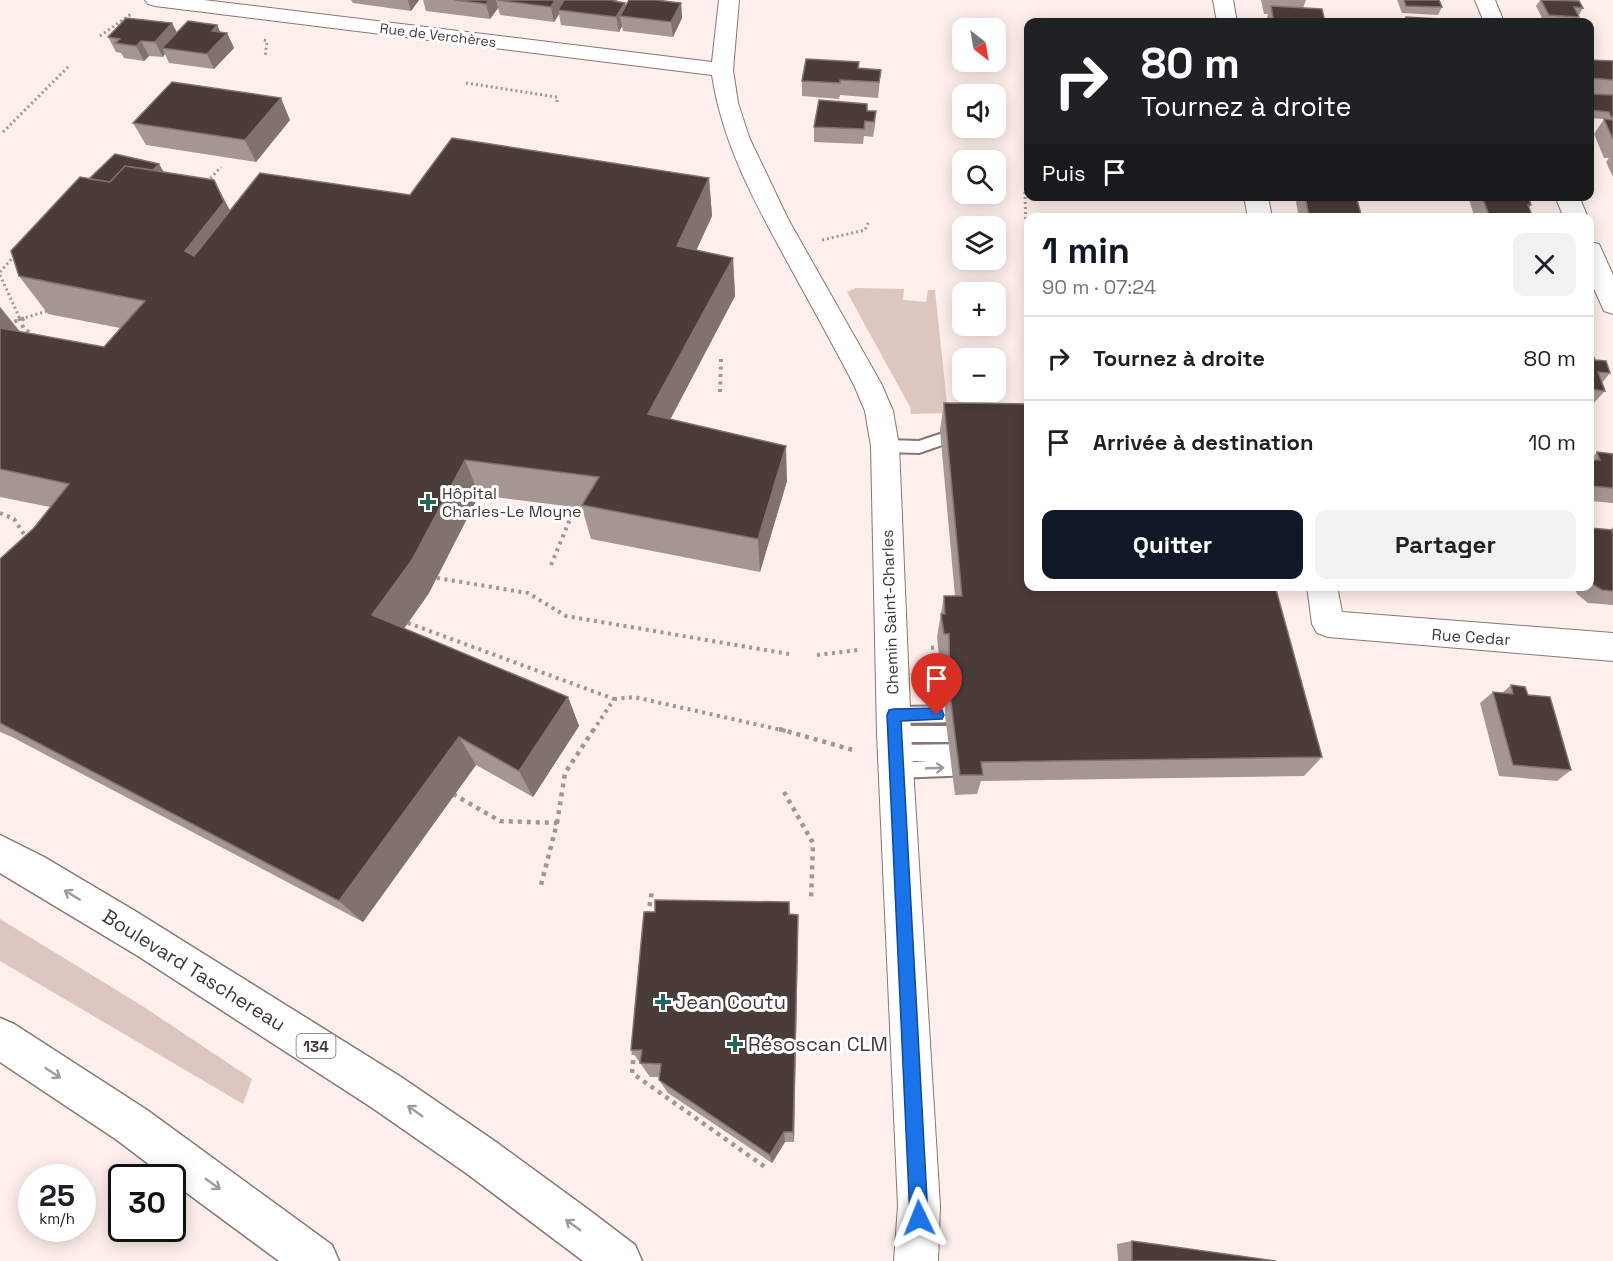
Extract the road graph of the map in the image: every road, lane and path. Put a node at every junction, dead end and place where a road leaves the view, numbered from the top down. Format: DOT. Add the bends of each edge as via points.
graph roads {
  1 [pos="154,0"];
  2 [pos="729,0"];
  3 [pos="1223,0"];
  4 [pos="1485,0"];
  5 [pos="133,12"];
  6 [pos="1226,18"];
  7 [pos="1492,18"];
  8 [pos="100,36"];
  9 [pos="70,64"];
  10 [pos="722,70"];
  11 [pos="466,83"];
  12 [pos="557,102"];
  13 [pos="3,132"];
  14 [pos="220,167"];
  15 [pos="205,184"];
  16 [pos="869,221"];
  17 [pos="812,242"];
  18 [pos="20,250"];
  19 [pos="1594,260"];
  20 [pos="0,273"];
  21 [pos="1613,305"];
  22 [pos="47,311"];
  23 [pos="20,320"];
  24 [pos="0,326"];
  25 [pos="45,342"];
  26 [pos="721,359"];
  27 [pos="720,392"];
  28 [pos="885,446"];
  29 [pos="941,446"];
  30 [pos="575,507"];
  31 [pos="0,513"];
  32 [pos="30,546"];
  33 [pos="551,565"];
  34 [pos="437,578"];
  35 [pos="1323,591"];
  36 [pos="408,623"];
  37 [pos="938,647"];
  38 [pos="1613,647"];
  39 [pos="931,648"];
  40 [pos="858,650"];
  41 [pos="789,654"];
  42 [pos="817,655"];
  43 [pos="614,699"];
  44 [pos="967,714"];
  45 [pos="895,743"];
  46 [pos="853,750"];
  47 [pos="784,792"];
  48 [pos="453,794"];
  49 [pos="557,823"];
  50 [pos="0,853"];
  51 [pos="540,889"];
  52 [pos="652,891"];
  53 [pos="811,901"];
  54 [pos="647,918"];
  55 [pos="0,1038"];
  56 [pos="634,1049"];
  57 [pos="765,1167"];
  58 [pos="316,1261"];
  59 [pos="619,1261"];
  60 [pos="916,1261"];
  1 -- 10 [label="street, Rue de Verchères"];
  2 -- 10 [label="street, Chemin Saint-Charles"];
  3 -- 6 [label="street"];
  4 -- 7 [label="street"];
  5 -- 8 [label="path"];
  9 -- 13 [label="path"];
  10 -- 28 [label="street, Chemin Saint-Charles" via="738,137 776,219 868,385 879,411"];
  11 -- 12 [label="path" via="557,97"];
  14 -- 15 [label="path"];
  16 -- 17 [label="path" via="865,230"];
  18 -- 20 [label="path"];
  19 -- 21 [label="street"];
  20 -- 23 [label="path"];
  22 -- 23 [label="path"];
  23 -- 24 [label="path"];
  23 -- 25 [label="path" via="24,328"];
  26 -- 27 [label="path"];
  28 -- 29 [label="lane"];
  28 -- 45 [label="street, Chemin Saint-Charles"];
  30 -- 33 [label="path"];
  31 -- 32 [label="path" via="18,523"];
  34 -- 41 [label="path" via="528,593 566,616"];
  35 -- 38 [label="street, Rue Cedar" via="1328,624"];
  36 -- 43 [label="path"];
  37 -- 39 [label="path"];
  40 -- 42 [label="path"];
  43 -- 46 [label="path" via="634,697 797,732"];
  43 -- 49 [label="path" via="565,773"];
  44 -- 45 [label="lane"];
  45 -- 45 [label="lane, one-way" via="971,751"];
  45 -- 60 [label="street, Chemin Saint-Charles" via="919,1206"];
  47 -- 53 [label="path" via="813,843"];
  48 -- 49 [label="path" via="500,821"];
  49 -- 51 [label="path"];
  59 -- 50 [label="main road, Boulevard Taschereau / 134, one-way" via="512,1180 345,1065"];
  52 -- 54 [label="path"];
  55 -- 58 [label="main road, one-way" via="132,1125"];
  56 -- 57 [label="path" via="632,1073"];
}
